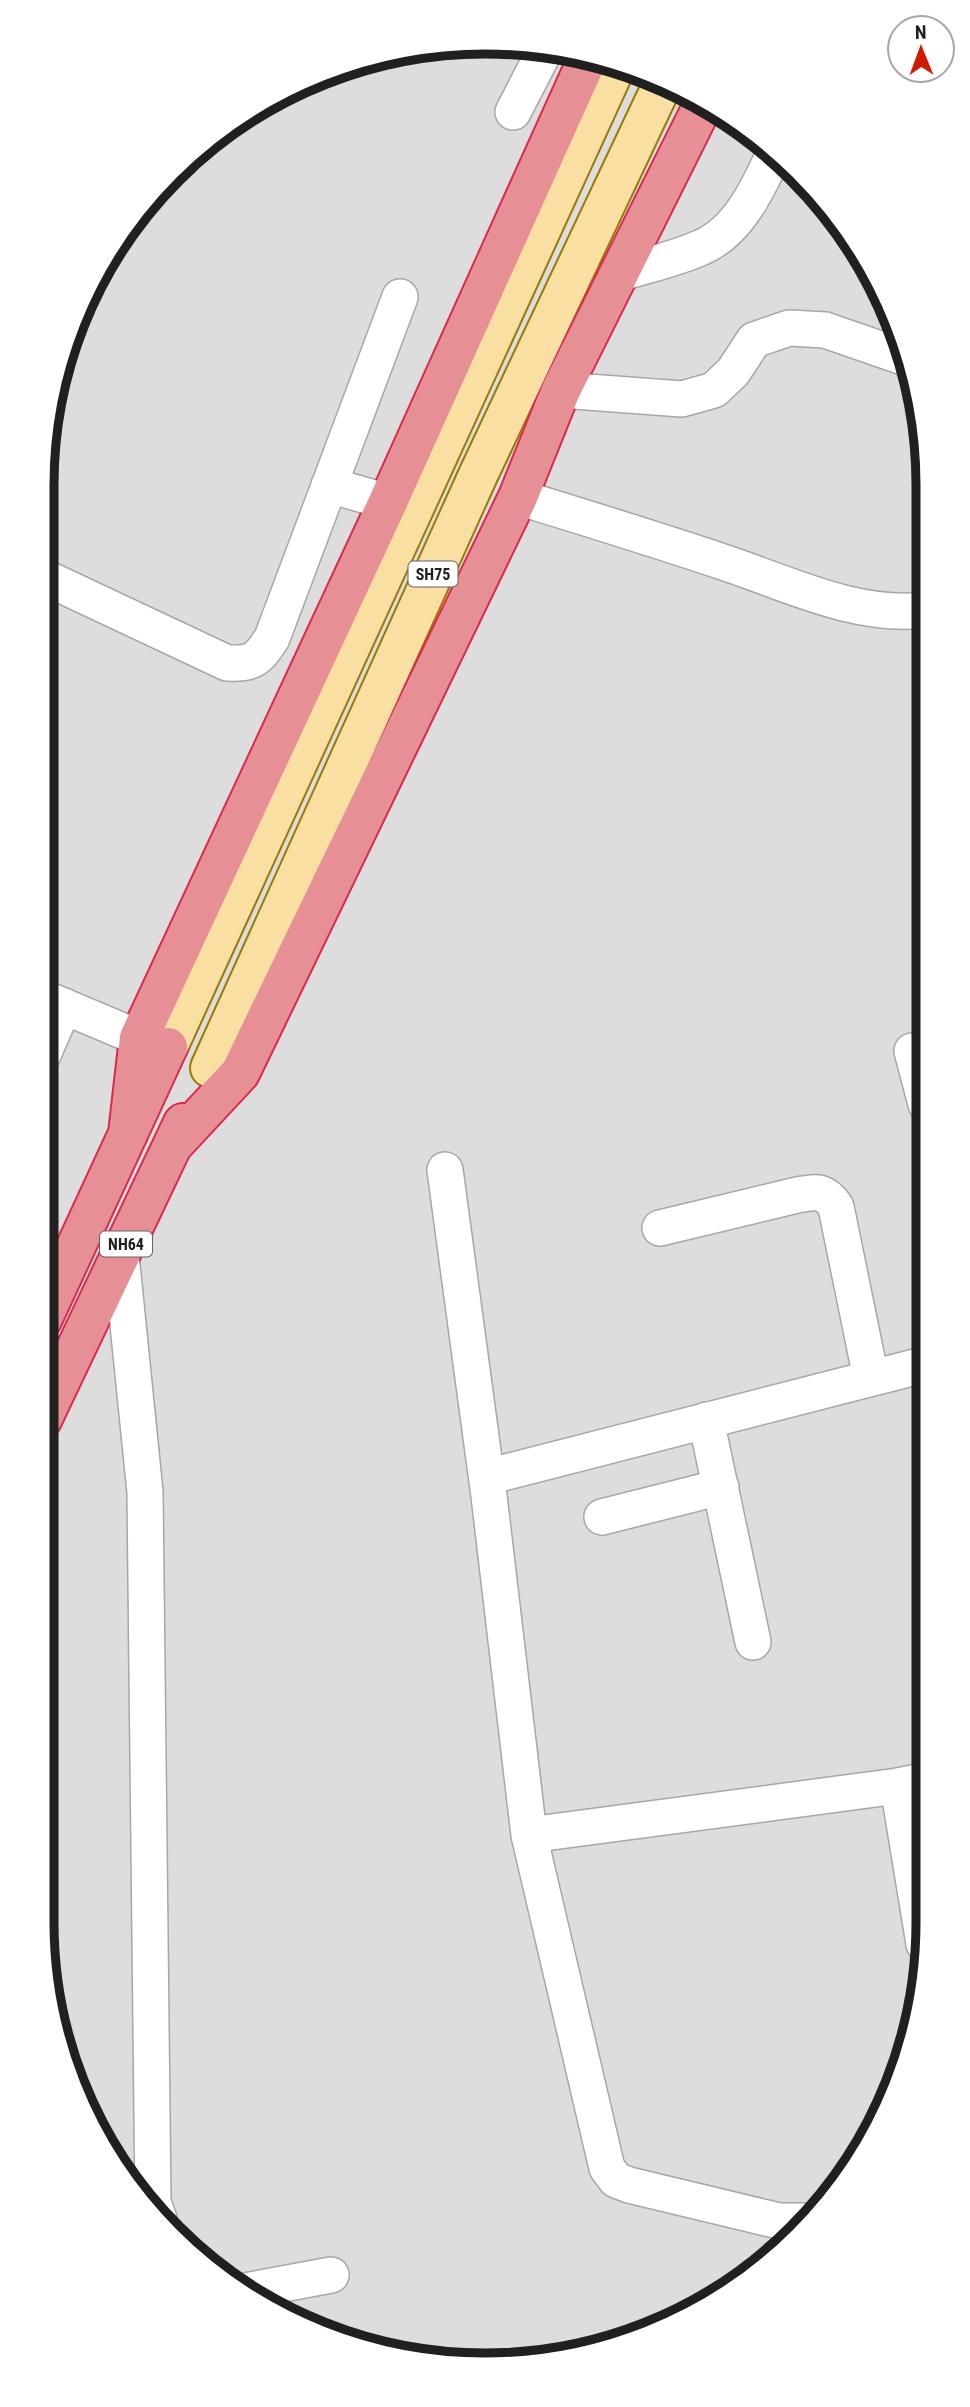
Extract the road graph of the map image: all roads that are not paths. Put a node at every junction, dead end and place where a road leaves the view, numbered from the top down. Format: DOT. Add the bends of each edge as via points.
graph roads {
  1 [pos="541,58"];
  2 [pos="584,66"];
  3 [pos="612,74"];
  4 [pos="659,91"];
  5 [pos="513,112"];
  6 [pos="700,112"];
  7 [pos="770,162"];
  8 [pos="619,274"];
  9 [pos="400,297"];
  10 [pos="895,354"];
  11 [pos="561,390"];
  12 [pos="329,485"];
  13 [pos="518,497"];
  14 [pos="388,502"];
  15 [pos="54,582"];
  16 [pos="916,611"];
  17 [pos="54,1001"];
  18 [pos="153,1043"];
  19 [pos="912,1051"];
  20 [pos="916,1066"];
  21 [pos="210,1068"];
  22 [pos="173,1144"];
  23 [pos="445,1170"];
  24 [pos="660,1228"];
  25 [pos="121,1255"];
  26 [pos="54,1294"];
  27 [pos="916,1367"];
  28 [pos="871,1378"];
  29 [pos="54,1395"];
  30 [pos="706,1420"];
  31 [pos="487,1477"];
  32 [pos="721,1488"];
  33 [pos="602,1517"];
  34 [pos="753,1642"];
  35 [pos="913,1783"];
  36 [pos="916,1827"];
  37 [pos="529,1835"];
  38 [pos="153,2196"];
  39 [pos="795,2221"];
  40 [pos="331,2275"];
  41 [pos="259,2288"];
  1 -- 5 [label="street"];
  2 -- 14 [label="highway"];
  3 -- 18 [label="main road, SH75"];
  4 -- 21 [label="main road, SH75" via="479,473"];
  6 -- 8 [label="highway"];
  7 -- 8 [label="street" via="756,192 731,226 704,247"];
  8 -- 11 [label="highway"];
  9 -- 12 [label="street"];
  10 -- 11 [label="street" via="825,330 789,328 754,340 733,372 714,390 682,400"];
  11 -- 13 [label="highway"];
  12 -- 14 [label="street"];
  12 -- 15 [label="street" via="272,638 260,656 245,664 227,663"];
  13 -- 16 [label="street" via="725,562 832,602"];
  13 -- 22 [label="highway" via="240,1073"];
  14 -- 18 [label="highway"];
  17 -- 18 [label="street"];
  18 -- 26 [label="highway, NH64" via="128,1134"];
  19 -- 20 [label="street"];
  21 -- 22 [label="highway, NH64"];
  22 -- 25 [label="highway, NH64"];
  23 -- 31 [label="street"];
  24 -- 28 [label="street" via="797,1195 816,1192 829,1196 836,1207"];
  25 -- 29 [label="highway, NH64"];
  25 -- 38 [label="street" via="145,1492"];
  27 -- 28 [label="street"];
  28 -- 30 [label="street"];
  30 -- 31 [label="street"];
  30 -- 32 [label="street"];
  31 -- 37 [label="street"];
  32 -- 33 [label="street"];
  32 -- 34 [label="street"];
  35 -- 36 [label="street"];
  35 -- 37 [label="street"];
  37 -- 39 [label="street" via="607,2168 616,2180 629,2185"];
  40 -- 41 [label="street"];
}
